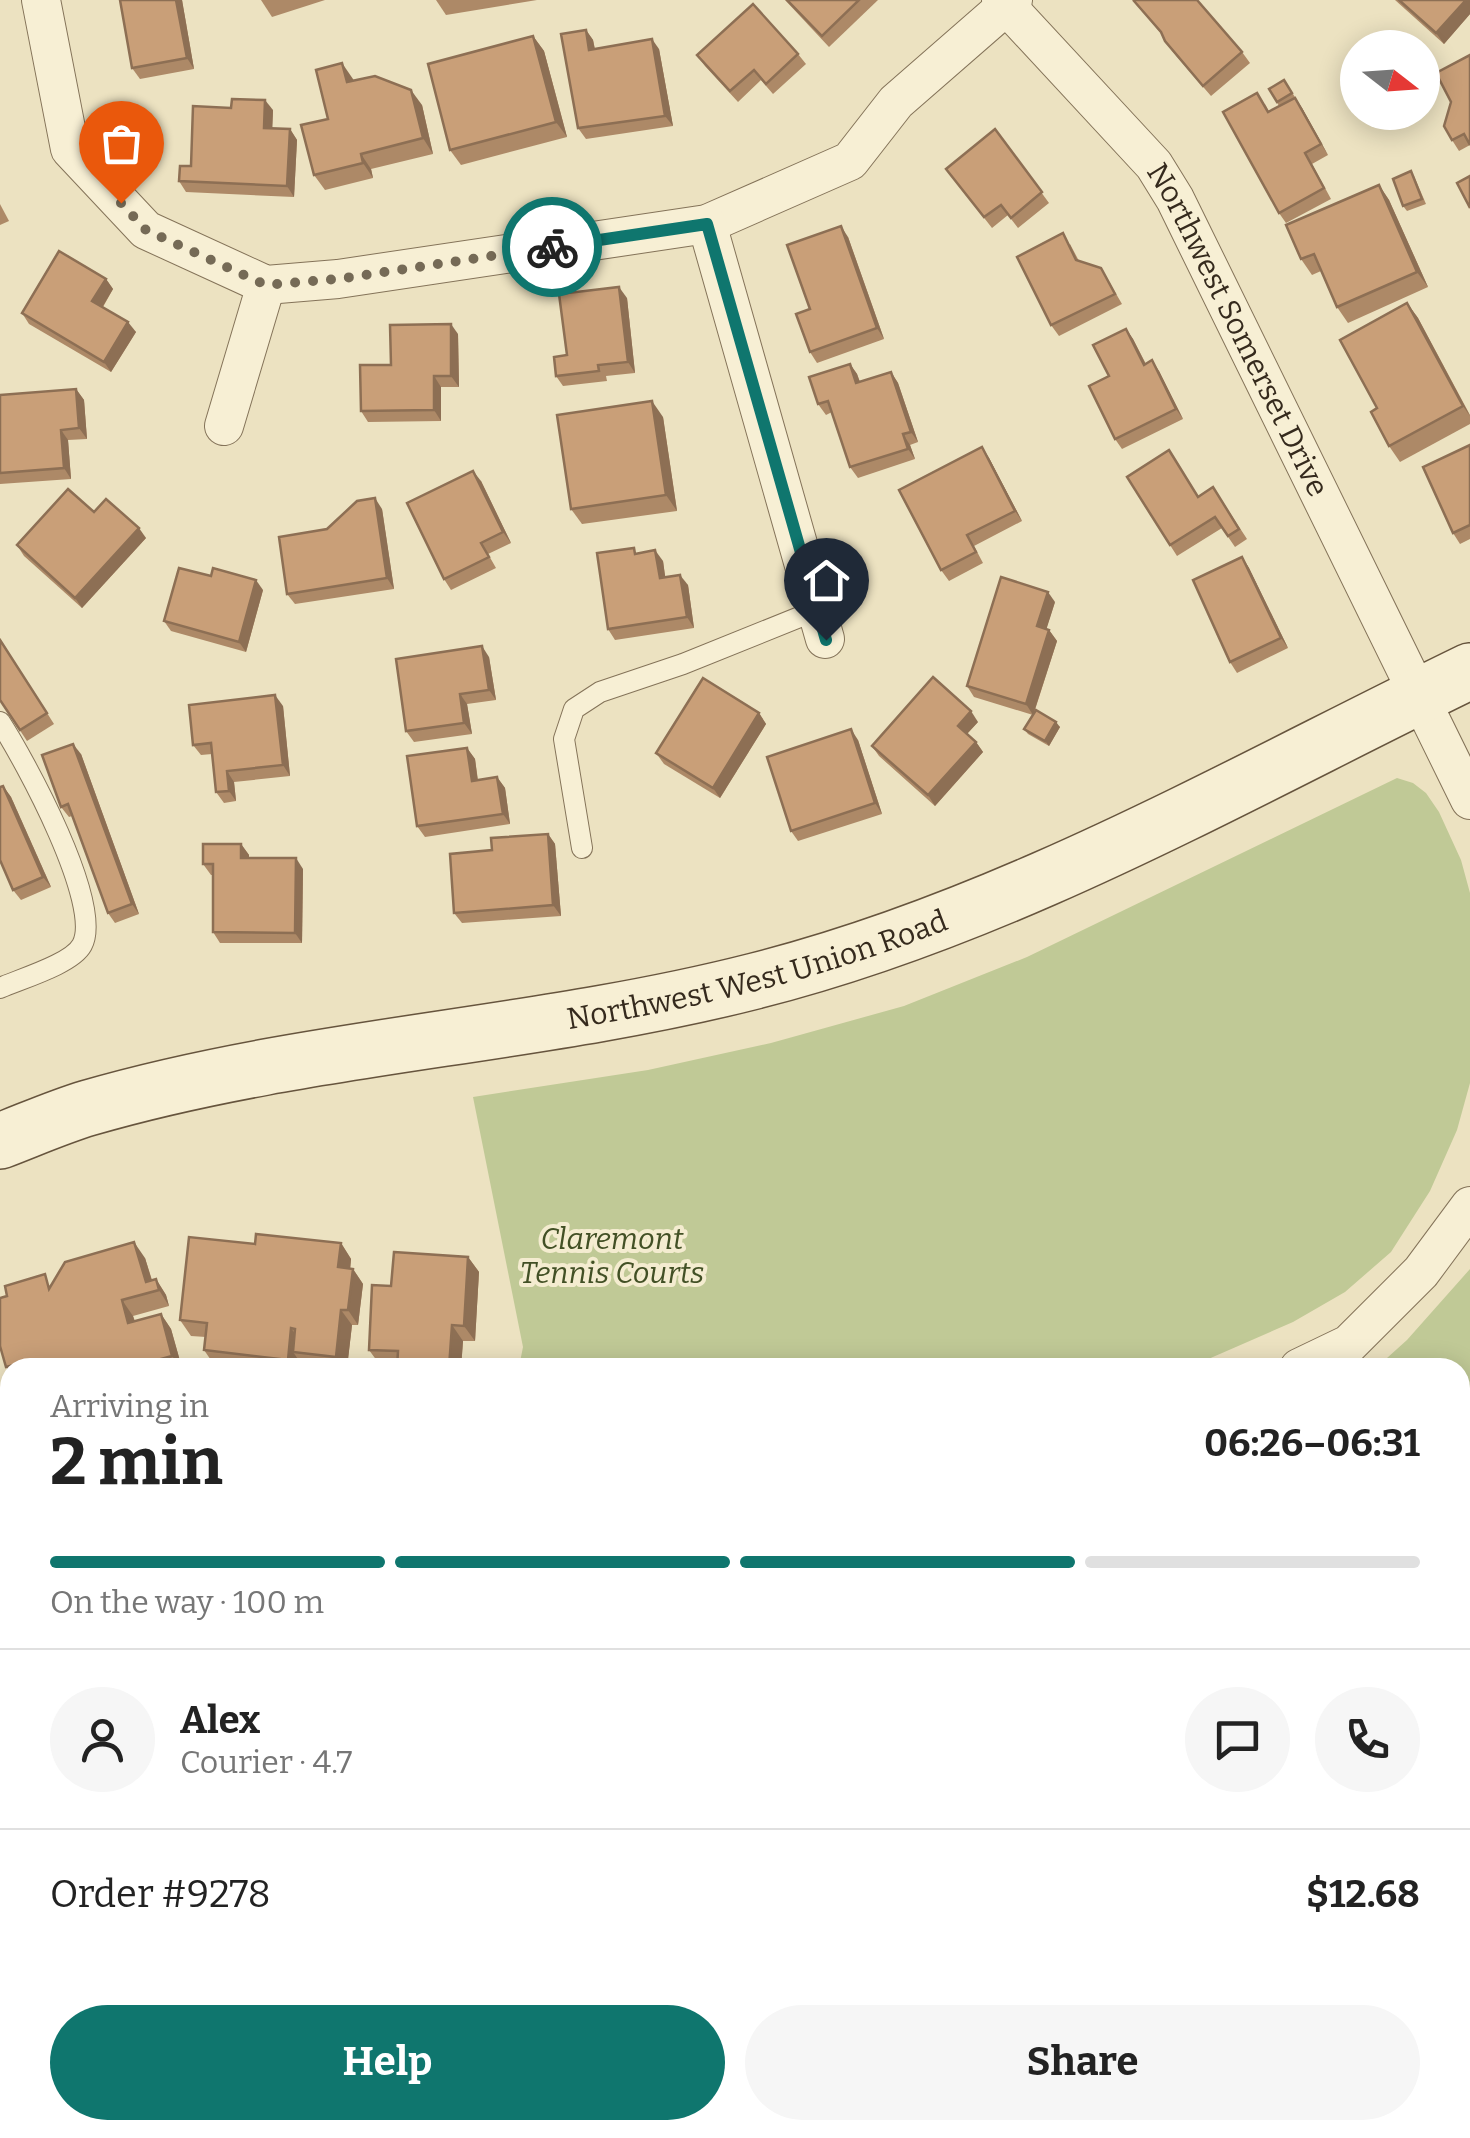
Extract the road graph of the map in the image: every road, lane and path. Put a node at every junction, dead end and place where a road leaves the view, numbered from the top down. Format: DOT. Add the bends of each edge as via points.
graph roads {
  1 [pos="41,0"];
  2 [pos="1007,2"];
  3 [pos="707,224"];
  4 [pos="266,285"];
  5 [pos="224,426"];
  6 [pos="821,625"];
  7 [pos="1470,671"];
  8 [pos="1420,696"];
  9 [pos="0,722"];
  10 [pos="1470,800"];
  11 [pos="582,848"];
  12 [pos="0,988"];
  13 [pos="0,1141"];
  14 [pos="1470,1206"];
  15 [pos="1320,1358"];
  1 -- 4 [label="street" via="70,149 146,230"];
  2 -- 3 [label="street" via="896,102 850,161"];
  2 -- 8 [label="street, Northwest Somerset Drive" via="1154,166 1175,199"];
  3 -- 4 [label="street"];
  3 -- 6 [label="street"];
  4 -- 5 [label="street"];
  6 -- 11 [label="lane" via="600,692 574,709 564,739"];
  7 -- 8 [label="main road, Northwest West Union Road"];
  8 -- 10 [label="street, Northwest Somerset Drive"];
  8 -- 13 [label="main road, Northwest West Union Road" via="996,901 757,981 193,1082 85,1109"];
  9 -- 12 [label="lane" via="33,774 84,899 86,925 70,958"];
  14 -- 15 [label="street" via="1422,1272 1349,1344"];
}
